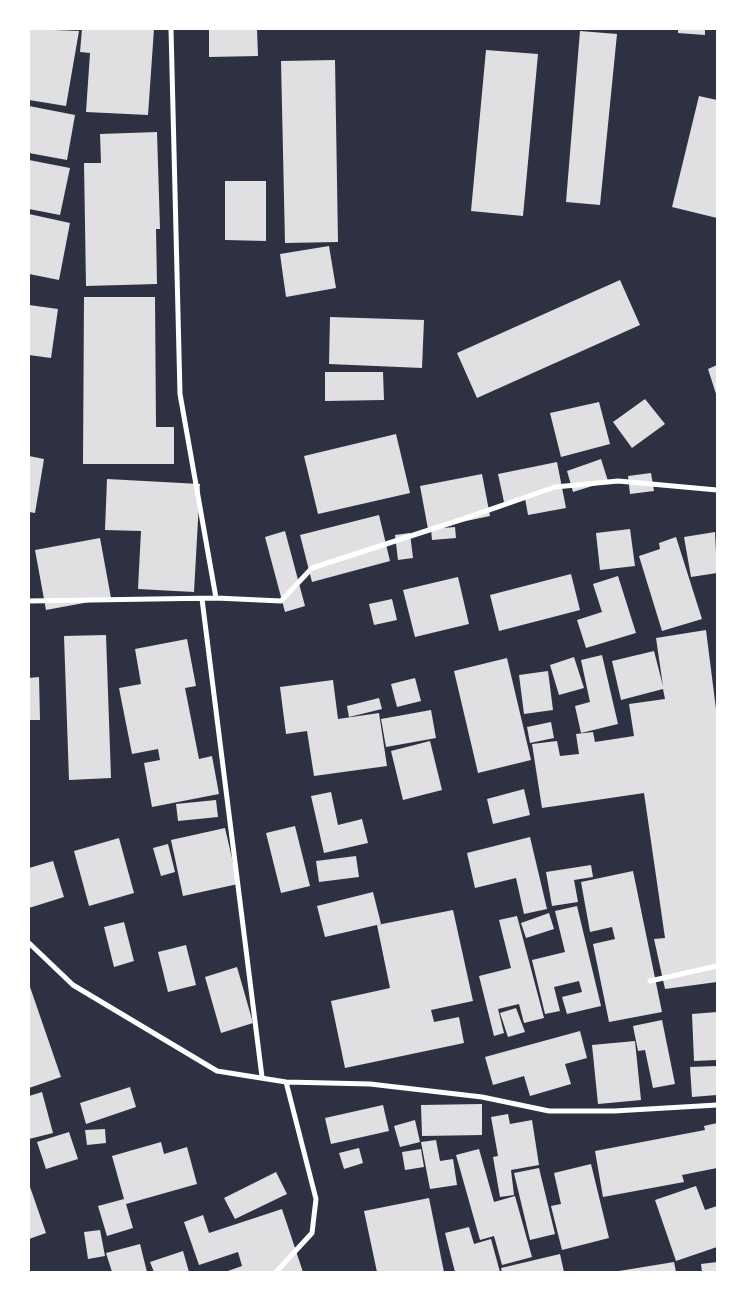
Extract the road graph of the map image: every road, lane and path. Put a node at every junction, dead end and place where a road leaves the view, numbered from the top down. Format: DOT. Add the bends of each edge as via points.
graph roads {
  1 [pos="171,29"];
  2 [pos="717,490"];
  3 [pos="202,598"];
  4 [pos="216,598"];
  5 [pos="29,601"];
  6 [pos="29,943"];
  7 [pos="717,966"];
  8 [pos="650,981"];
  9 [pos="262,1077"];
  10 [pos="286,1082"];
  11 [pos="717,1105"];
  12 [pos="276,1272"];
  1 -- 4 [label="street" via="180,394"];
  2 -- 4 [label="street" via="618,481 556,487 312,568 281,601"];
  3 -- 4 [label="street"];
  3 -- 5 [label="street"];
  3 -- 9 [label="street"];
  6 -- 9 [label="street" via="74,985 217,1071"];
  7 -- 8 [label="street"];
  9 -- 10 [label="street"];
  10 -- 11 [label="street" via="370,1084 482,1097 549,1111"];
  10 -- 12 [label="street" via="316,1199 312,1233"];
}
